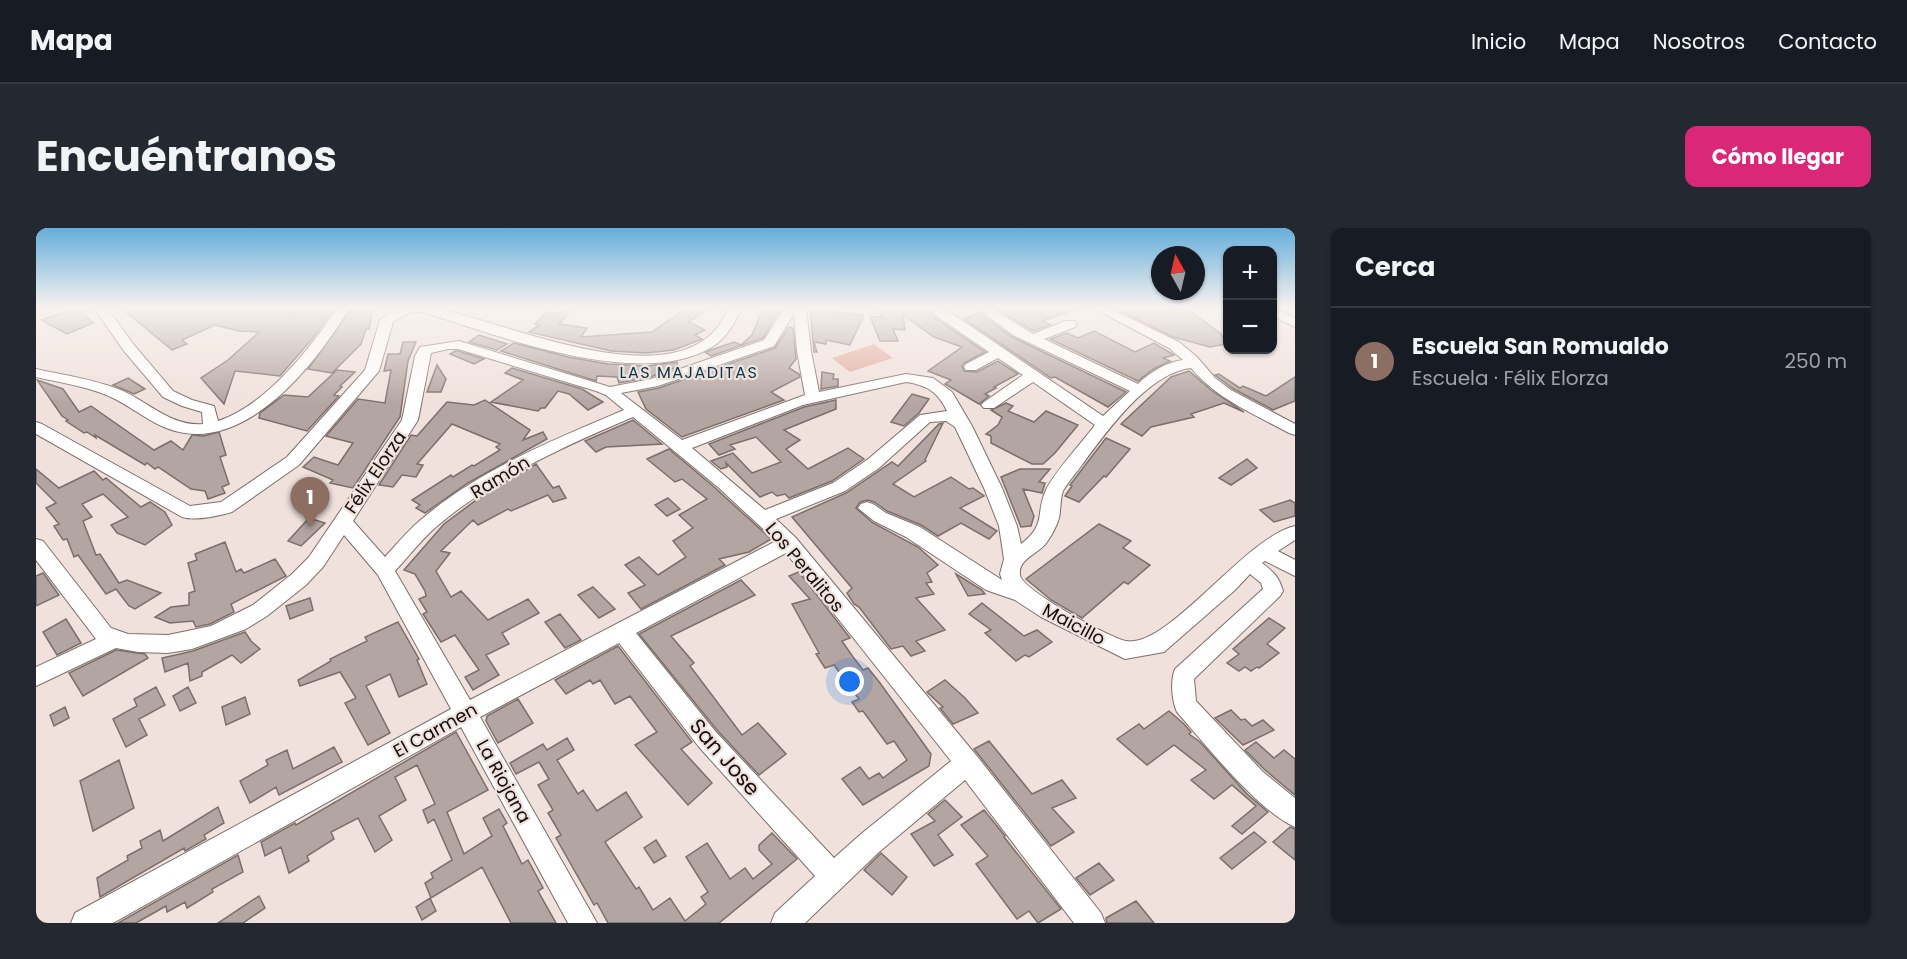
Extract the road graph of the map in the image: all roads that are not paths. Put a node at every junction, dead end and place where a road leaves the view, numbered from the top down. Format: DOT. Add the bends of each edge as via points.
graph roads {
  1 [pos="124,340"];
  2 [pos="321,340"];
  3 [pos="381,340"];
  4 [pos="530,340"];
  5 [pos="711,340"];
  6 [pos="771,340"];
  7 [pos="803,340"];
  8 [pos="984,340"];
  9 [pos="1036,340"];
  10 [pos="1165,340"];
  11 [pos="425,350"];
  12 [pos="999,352"];
  13 [pos="1193,363"];
  14 [pos="971,367"];
  15 [pos="36,373"];
  16 [pos="1033,375"];
  17 [pos="1139,390"];
  18 [pos="611,392"];
  19 [pos="813,398"];
  20 [pos="989,405"];
  21 [pos="635,411"];
  22 [pos="1104,424"];
  23 [pos="964,426"];
  24 [pos="36,427"];
  25 [pos="211,427"];
  26 [pos="1295,430"];
  27 [pos="681,446"];
  28 [pos="867,508"];
  29 [pos="764,517"];
  30 [pos="342,521"];
  31 [pos="1295,533"];
  32 [pos="789,543"];
  33 [pos="36,546"];
  34 [pos="1256,557"];
  35 [pos="1014,559"];
  36 [pos="1295,569"];
  37 [pos="385,570"];
  38 [pos="1022,594"];
  39 [pos="622,631"];
  40 [pos="112,640"];
  41 [pos="36,677"];
  42 [pos="466,713"];
  43 [pos="967,764"];
  44 [pos="1295,814"];
  45 [pos="834,878"];
  46 [pos="84,923"];
  47 [pos="583,923"];
  48 [pos="785,923"];
  49 [pos="1091,923"];
  1 -- 25 [label="street" via="168,394 209,408"];
  2 -- 25 [label="street" via="255,408 238,419"];
  3 -- 24 [label="street" via="372,371 292,460 226,508 188,513"];
  4 -- 5 [label="street" via="612,358 643,358 688,353"];
  6 -- 18 [label="street" via="653,383"];
  7 -- 19 [label="street"];
  8 -- 12 [label="street"];
  9 -- 17 [label="street"];
  10 -- 13 [label="street"];
  11 -- 18 [label="street, Los Peralitos" via="459,345"];
  11 -- 30 [label="street, Félix Elorza" via="410,420"];
  12 -- 14 [label="street"];
  12 -- 16 [label="street"];
  13 -- 17 [label="street" via="1178,365"];
  13 -- 26 [label="street" via="1226,393"];
  15 -- 25 [label="street" via="113,393 185,429"];
  16 -- 20 [label="street"];
  16 -- 22 [label="street"];
  17 -- 22 [label="street"];
  18 -- 21 [label="street, Los Peralitos"];
  19 -- 23 [label="street, Maicillo" via="906,378 928,381 947,395"];
  19 -- 27 [label="street, Maicillo"];
  21 -- 27 [label="street, Los Peralitos"];
  21 -- 37 [label="street, Ramón" via="562,441 492,480 434,518"];
  22 -- 35 [label="street" via="1054,490 1050,519 1039,540"];
  23 -- 29 [label="street" via="949,416 926,418 873,464 839,487"];
  23 -- 35 [label="street, Maicillo" via="1008,526"];
  27 -- 29 [label="street, Los Peralitos"];
  28 -- 38 [label="street" via="920,536 993,585"];
  29 -- 32 [label="street, Los Peralitos"];
  30 -- 37 [label="street, La Riojana"];
  30 -- 40 [label="street, Félix Elorza" via="298,582 229,627 197,640 165,646"];
  31 -- 34 [label="street, Maicillo"];
  32 -- 39 [label="street, El Carmen"];
  32 -- 43 [label="street, Los Peralitos"];
  33 -- 40 [label="street"];
  34 -- 36 [label="street"];
  34 -- 38 [label="street, Maicillo" via="1156,646 1141,649 1125,650 1086,632"];
  34 -- 44 [label="street" via="1273,591 1183,676 1185,705 1254,780"];
  35 -- 38 [label="street, Maicillo" via="1010,574"];
  37 -- 42 [label="street, La Riojana"];
  39 -- 42 [label="street, El Carmen"];
  39 -- 45 [label="street, San Jose" via="706,739"];
  40 -- 41 [label="street"];
  42 -- 46 [label="street, El Carmen"];
  42 -- 47 [label="street, La Riojana"];
  43 -- 45 [label="street" via="870,843"];
  43 -- 49 [label="street, Los Peralitos"];
  45 -- 48 [label="street"];
}
